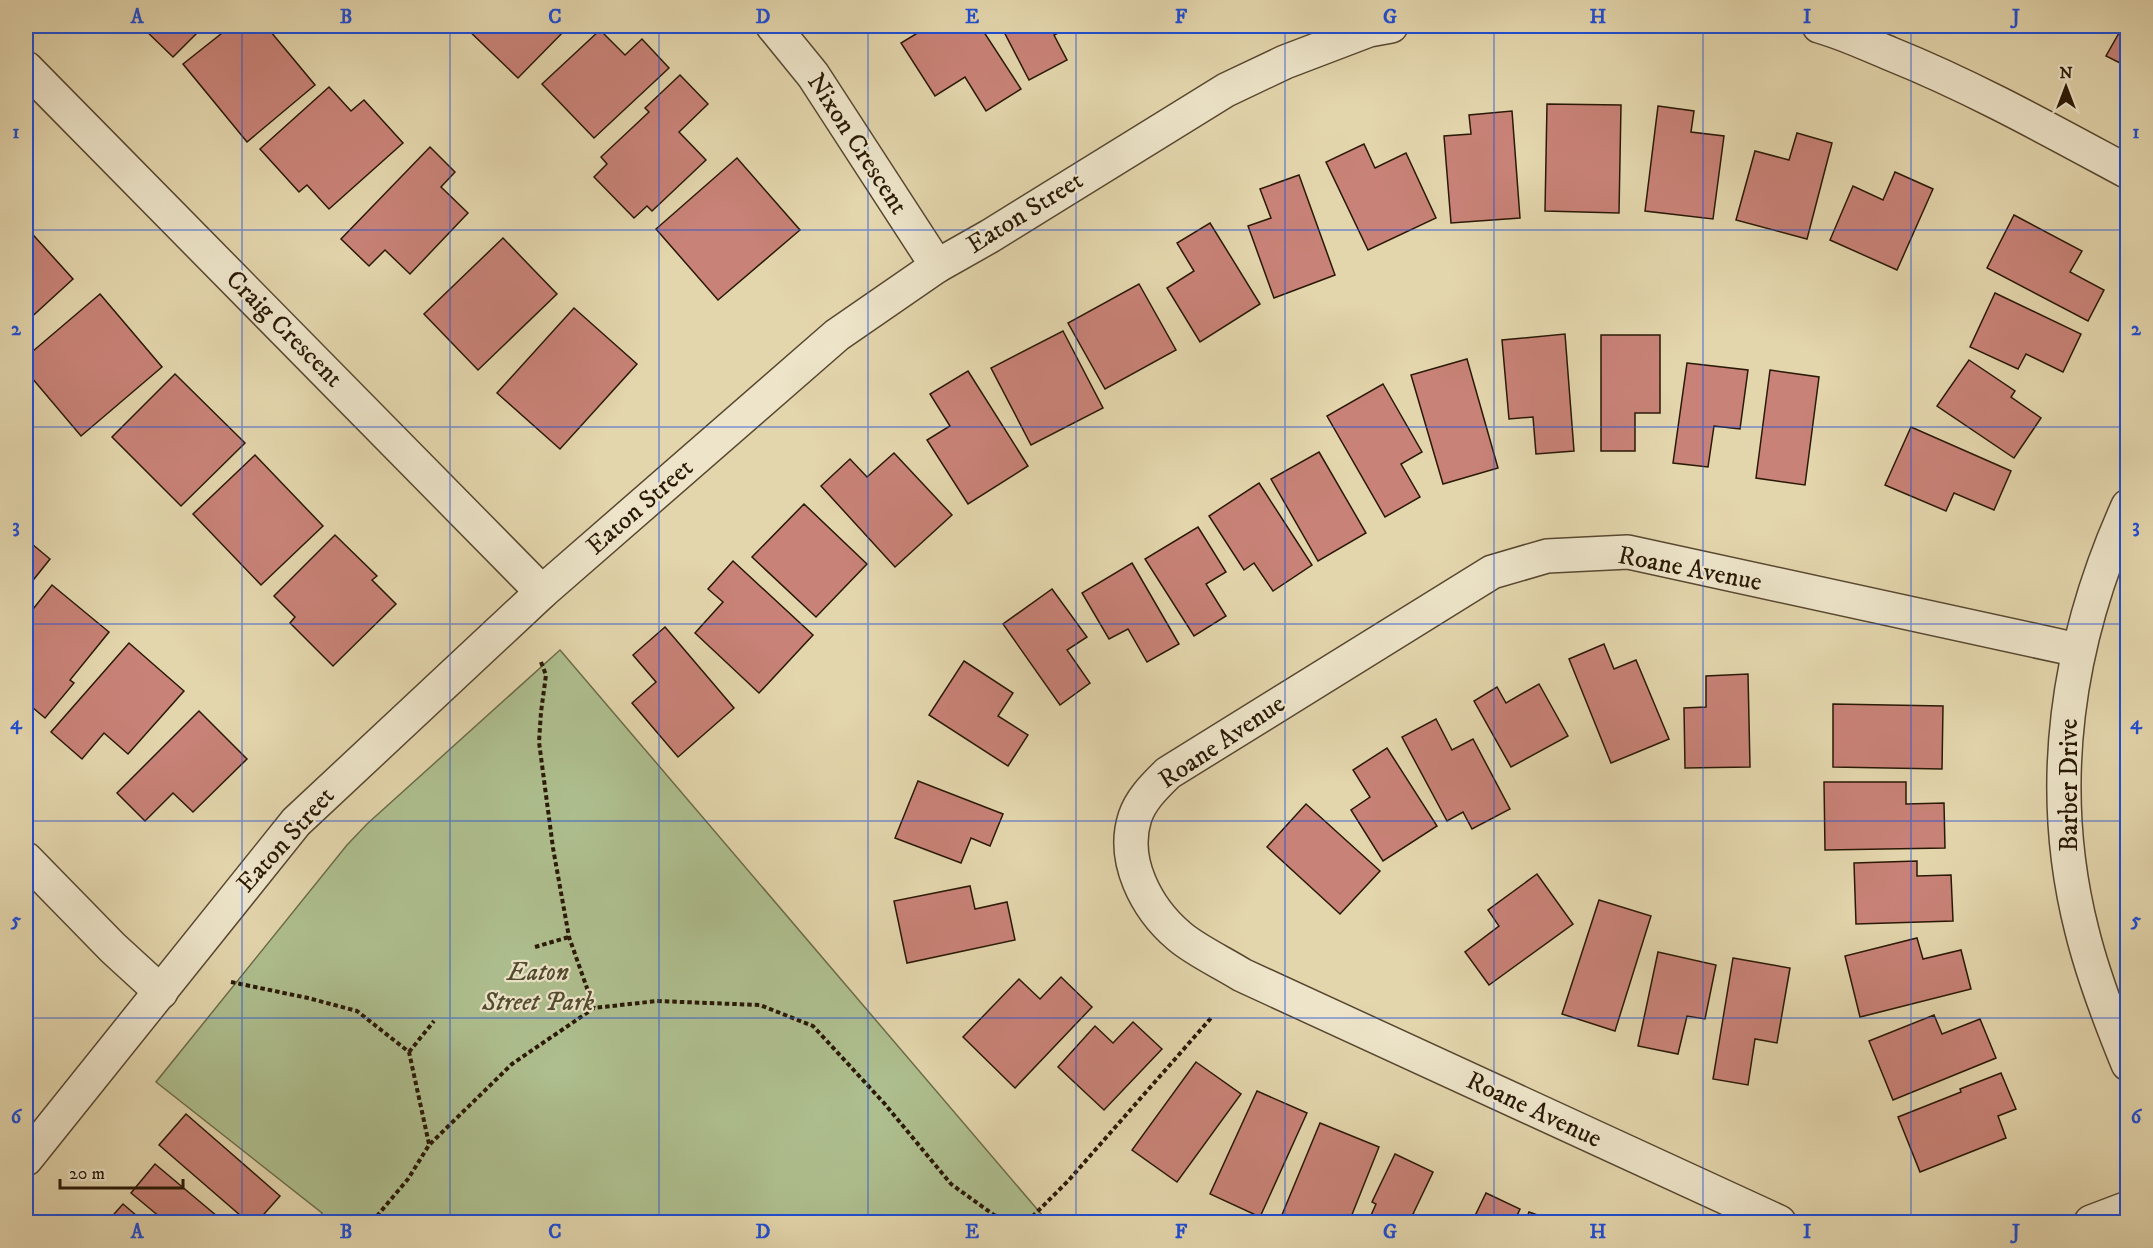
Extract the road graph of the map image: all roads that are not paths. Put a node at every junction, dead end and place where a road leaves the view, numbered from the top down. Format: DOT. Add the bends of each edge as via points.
graph roads {
  1 [pos="773,26"];
  2 [pos="1391,26"];
  3 [pos="1819,26"];
  4 [pos="26,68"];
  5 [pos="2127,172"];
  6 [pos="937,266"];
  7 [pos="2127,506"];
  8 [pos="542,592"];
  9 [pos="2078,650"];
  10 [pos="26,859"];
  11 [pos="160,992"];
  12 [pos="2127,1064"];
  13 [pos="26,1159"];
  14 [pos="2127,1208"];
  15 [pos="1779,1222"];
  16 [pos="2091,1222"];
  1 -- 6 [label="street, Nixon Crescent" via="813,75"];
  2 -- 6 [label="street, Eaton Street" via="1285,62 1226,90"];
  3 -- 5 [label="street" via="1931,71"];
  4 -- 8 [label="street, Craig Crescent"];
  6 -- 8 [label="street, Eaton Street" via="837,335"];
  7 -- 9 [label="street, Barber Drive" via="2099,578"];
  8 -- 11 [label="street, Eaton Street" via="296,822"];
  9 -- 12 [label="street, Barber Drive" via="2064,759 2069,865 2090,962"];
  9 -- 15 [label="street, Roane Avenue" via="1628,552 1547,556 1492,572 1168,773 1147,794 1135,816 1130,845 1133,868 1151,906 1179,937 1252,979"];
  10 -- 11 [label="street"];
  11 -- 13 [label="street, Eaton Street"];
  14 -- 16 [label="street"];
}
